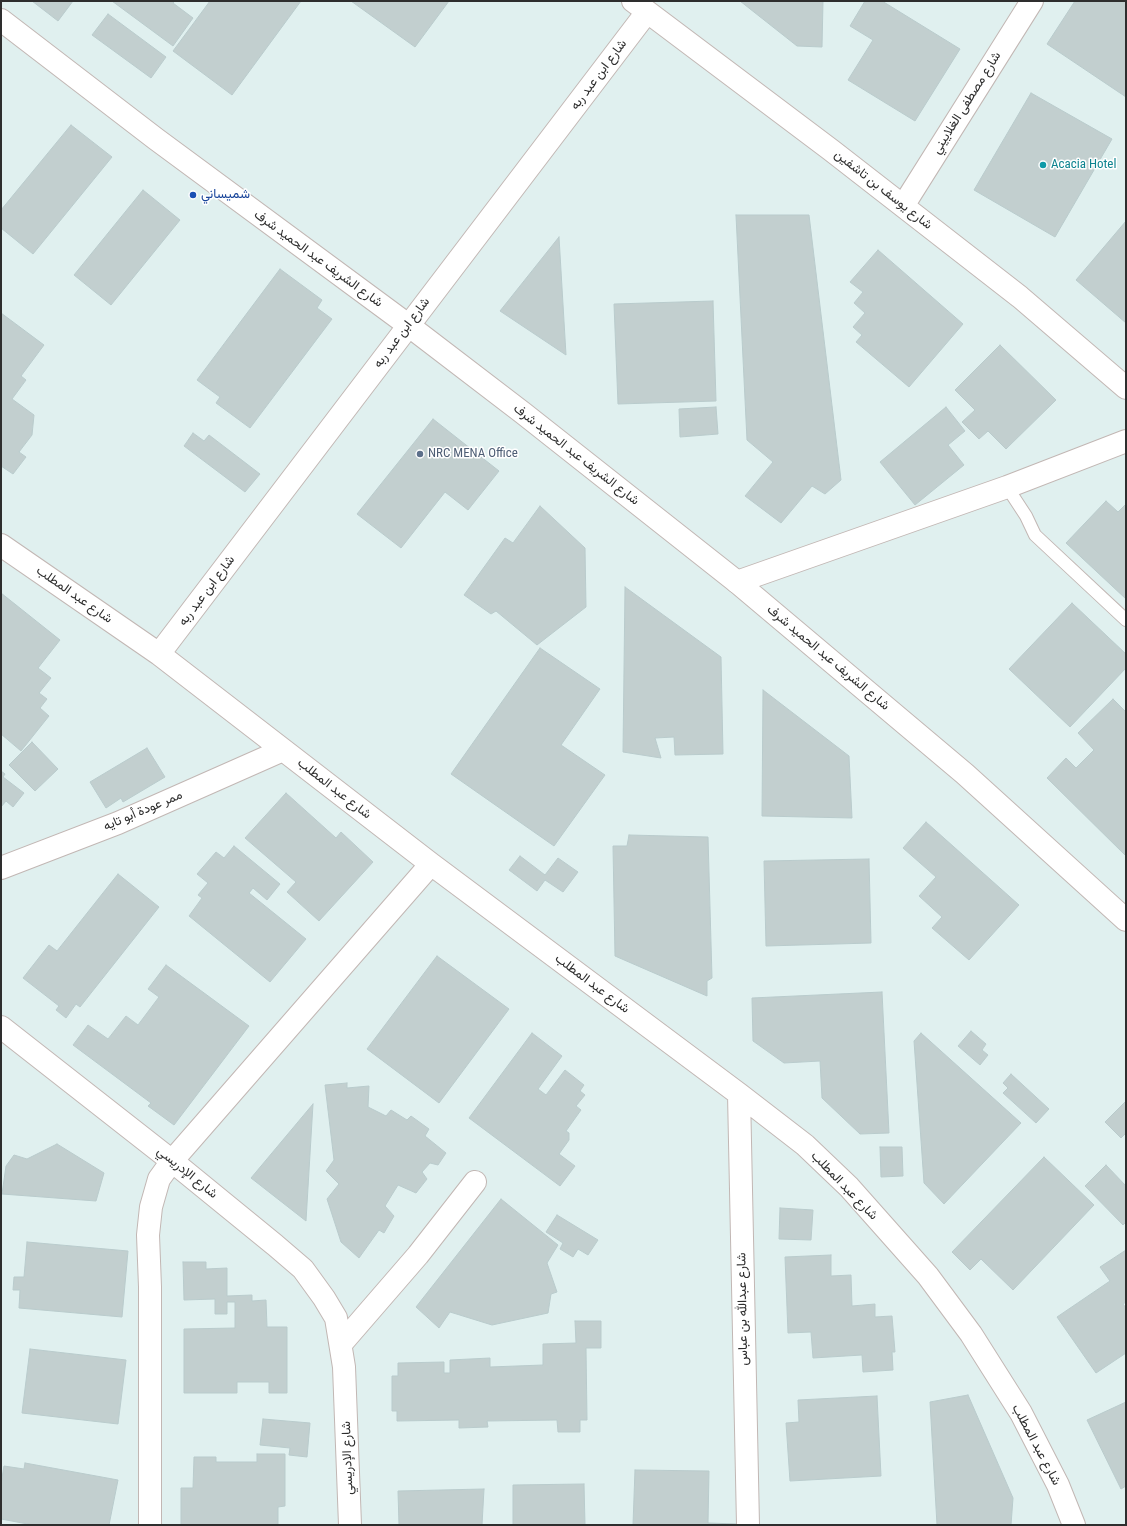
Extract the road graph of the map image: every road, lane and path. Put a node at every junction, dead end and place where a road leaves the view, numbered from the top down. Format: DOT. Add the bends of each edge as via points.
graph roads {
  1 [pos="1032,1"];
  2 [pos="640,6"];
  3 [pos="1,20"];
  4 [pos="903,206"];
  5 [pos="408,325"];
  6 [pos="1126,388"];
  7 [pos="1126,441"];
  8 [pos="1007,487"];
  9 [pos="1,545"];
  10 [pos="737,582"];
  11 [pos="1126,620"];
  12 [pos="159,654"];
  13 [pos="283,750"];
  14 [pos="431,864"];
  15 [pos="1,868"];
  16 [pos="1126,920"];
  17 [pos="1,1027"];
  18 [pos="739,1094"];
  19 [pos="172,1161"];
  20 [pos="475,1182"];
  21 [pos="341,1344"];
  22 [pos="150,1525"];
  23 [pos="350,1525"];
  24 [pos="748,1525"];
  25 [pos="1074,1525"];
  1 -- 4 [label="street, شارع مصطفى الغلاييني"];
  2 -- 4 [label="street, شارع يوسف بن تاشفين"];
  2 -- 5 [label="street, شارع ابن عبد ربه"];
  3 -- 5 [label="street, شارع الشريف عبد الحميد شرف" via="156,139"];
  4 -- 6 [label="street, شارع يوسف بن تاشفين" via="1020,297"];
  5 -- 10 [label="street, شارع الشريف عبد الحميد شرف"];
  5 -- 12 [label="street, شارع ابن عبد ربه"];
  7 -- 8 [label="street"];
  8 -- 10 [label="street"];
  8 -- 11 [label="lane" via="1035,535"];
  9 -- 12 [label="street, شارع عبد المطلب"];
  10 -- 16 [label="street, شارع الشريف عبد الحميد شرف" via="965,774"];
  12 -- 13 [label="street, شارع عبد المطلب"];
  13 -- 14 [label="street, شارع عبد المطلب"];
  13 -- 15 [label="street, ممر عودة أبو تايه" via="118,823"];
  14 -- 18 [label="street, شارع عبد المطلب"];
  14 -- 19 [label="street"];
  17 -- 19 [label="street, شارع الإدريسي"];
  18 -- 24 [label="street, شارع عبدالله بن عباس"];
  18 -- 25 [label="street, شارع عبد المطلب" via="805,1145 849,1187 928,1276 971,1334 1021,1413 1058,1485"];
  19 -- 21 [label="street, شارع الإدريسي" via="303,1268 336,1318"];
  19 -- 22 [label="street" via="159,1179 151,1207 148,1235"];
  20 -- 21 [label="street" via="418,1255"];
  21 -- 23 [label="street, شارع الإدريسي"];
}
